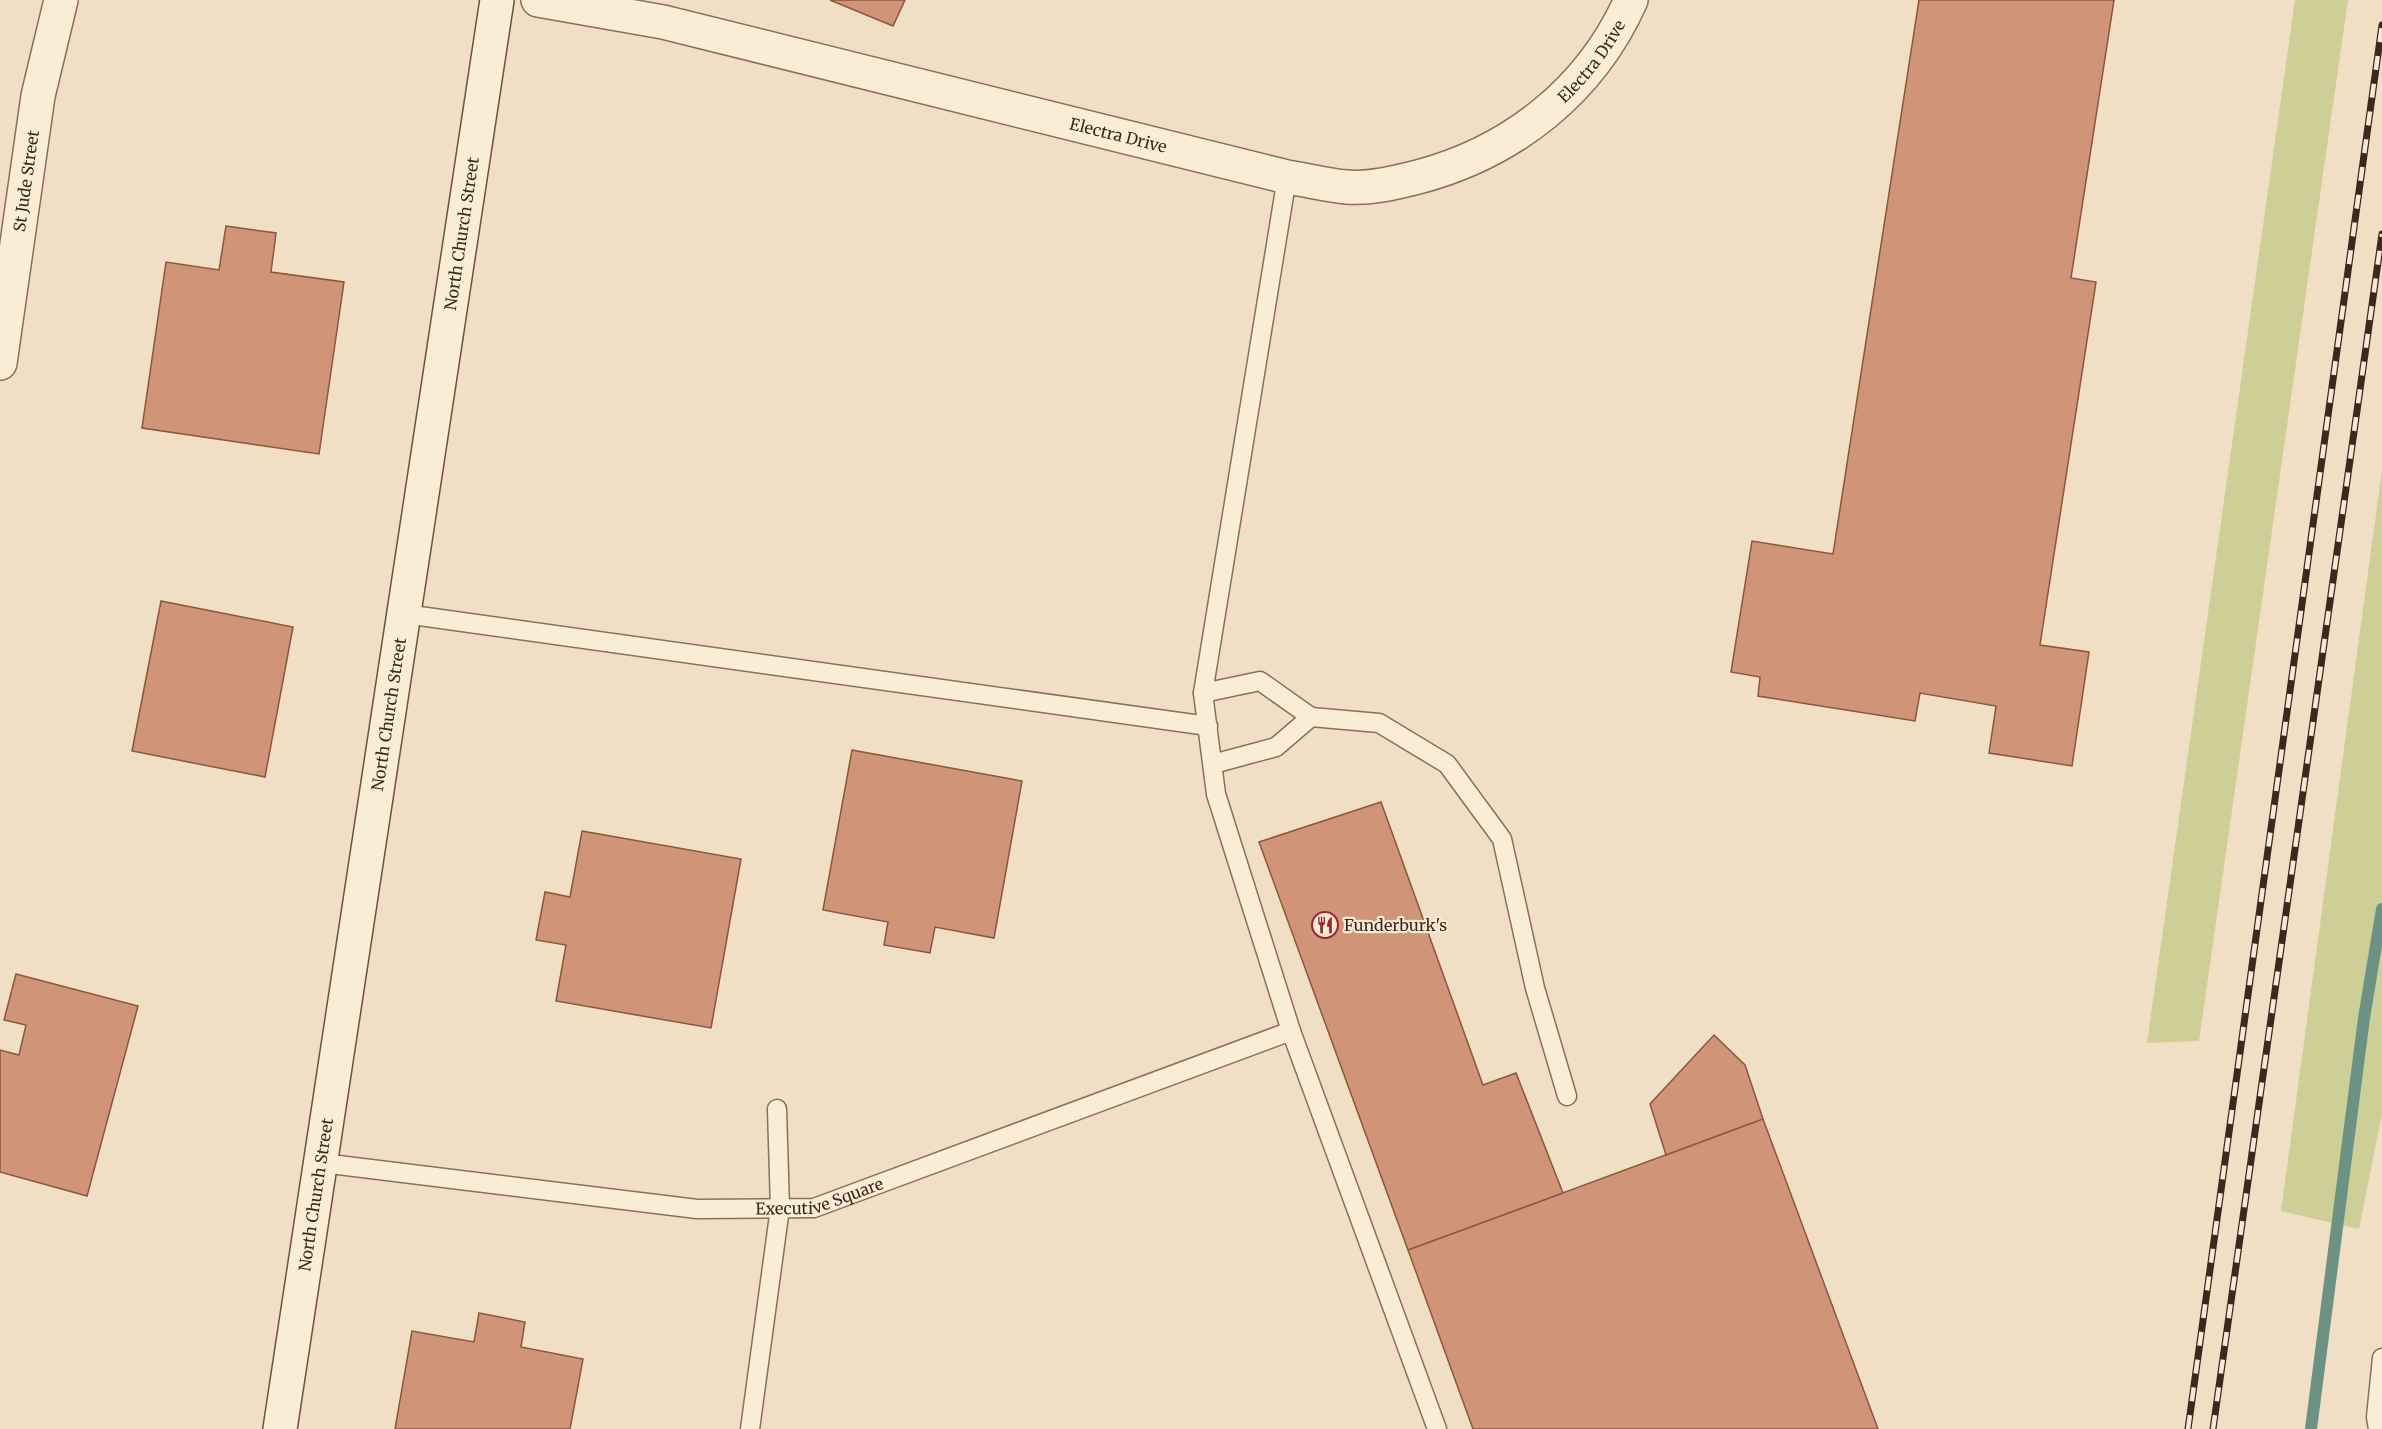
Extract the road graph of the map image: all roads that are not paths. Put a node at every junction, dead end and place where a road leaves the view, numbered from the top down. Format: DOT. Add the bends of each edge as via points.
graph roads {
  1 [pos="61,0"];
  2 [pos="497,0"];
  3 [pos="538,0"];
  4 [pos="1631,0"];
  5 [pos="1287,177"];
  6 [pos="0,363"];
  7 [pos="405,614"];
  8 [pos="1203,693"];
  9 [pos="1311,717"];
  10 [pos="1208,726"];
  11 [pos="1213,764"];
  12 [pos="1291,1030"];
  13 [pos="1567,1096"];
  14 [pos="777,1109"];
  15 [pos="322,1163"];
  16 [pos="780,1208"];
  17 [pos="2382,1358"];
  18 [pos="280,1429"];
  19 [pos="750,1429"];
  20 [pos="1437,1429"];
  21 [pos="2378,1429"];
  1 -- 6 [label="street, St Jude Street" via="38,96"];
  2 -- 7 [label="street, North Church Street"];
  3 -- 5 [label="street, Electra Drive" via="663,22"];
  4 -- 5 [label="street, Electra Drive" via="1607,47 1575,87 1545,116 1463,164 1385,185 1347,187"];
  5 -- 8 [label="lane"];
  7 -- 10 [label="lane"];
  7 -- 15 [label="street, North Church Street"];
  8 -- 9 [label="lane" via="1260,681"];
  8 -- 10 [label="lane"];
  9 -- 11 [label="lane" via="1276,747"];
  9 -- 13 [label="lane" via="1379,723 1448,764 1502,839 1535,988"];
  10 -- 11 [label="lane"];
  11 -- 12 [label="lane" via="1216,794"];
  12 -- 16 [label="lane, Executive Square" via="814,1208"];
  12 -- 20 [label="lane"];
  14 -- 16 [label="lane"];
  15 -- 16 [label="lane, Executive Square" via="697,1209"];
  15 -- 18 [label="street, North Church Street"];
  16 -- 19 [label="lane"];
  17 -- 21 [label="lane"];
}
